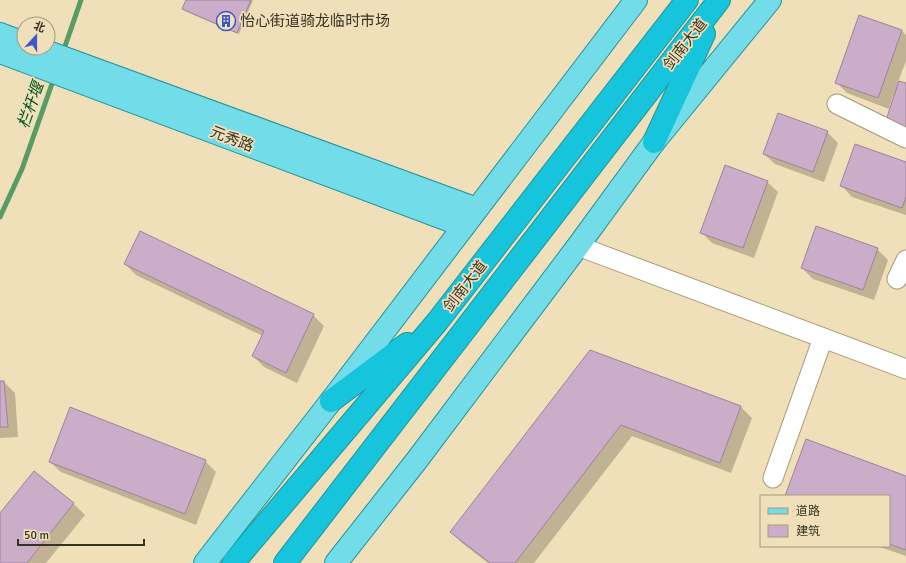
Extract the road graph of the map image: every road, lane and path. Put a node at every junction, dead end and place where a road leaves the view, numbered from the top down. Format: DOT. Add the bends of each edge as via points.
graph roads {
  1 [pos="636,0"];
  2 [pos="687,0"];
  3 [pos="719,0"];
  4 [pos="770,0"];
  5 [pos="0,34"];
  6 [pos="16,42"];
  7 [pos="0,52"];
  8 [pos="16,52"];
  9 [pos="44,56"];
  10 [pos="837,104"];
  11 [pos="906,138"];
  12 [pos="654,142"];
  13 [pos="470,218"];
  14 [pos="578,246"];
  15 [pos="906,260"];
  16 [pos="897,279"];
  17 [pos="437,322"];
  18 [pos="823,338"];
  19 [pos="906,369"];
  20 [pos="331,401"];
  21 [pos="773,478"];
  22 [pos="206,563"];
  23 [pos="233,563"];
  24 [pos="285,563"];
  25 [pos="336,563"];
  1 -- 13 [label="main road"];
  2 -- 17 [label="highway, 剑南大道"];
  3 -- 12 [label="highway"];
  3 -- 24 [label="highway, 剑南大道"];
  4 -- 12 [label="main road"];
  5 -- 6 [label="main road, 元秀路"];
  7 -- 8 [label="main road, 元秀路"];
  9 -- 13 [label="main road, 元秀路" via="78,72"];
  10 -- 11 [label="street"];
  12 -- 14 [label="main road"];
  13 -- 20 [label="main road"];
  14 -- 18 [label="street"];
  14 -- 25 [label="main road"];
  15 -- 16 [label="street"];
  17 -- 20 [label="highway"];
  17 -- 23 [label="highway, 剑南大道"];
  18 -- 19 [label="street"];
  18 -- 21 [label="street"];
  20 -- 22 [label="main road"];
}
